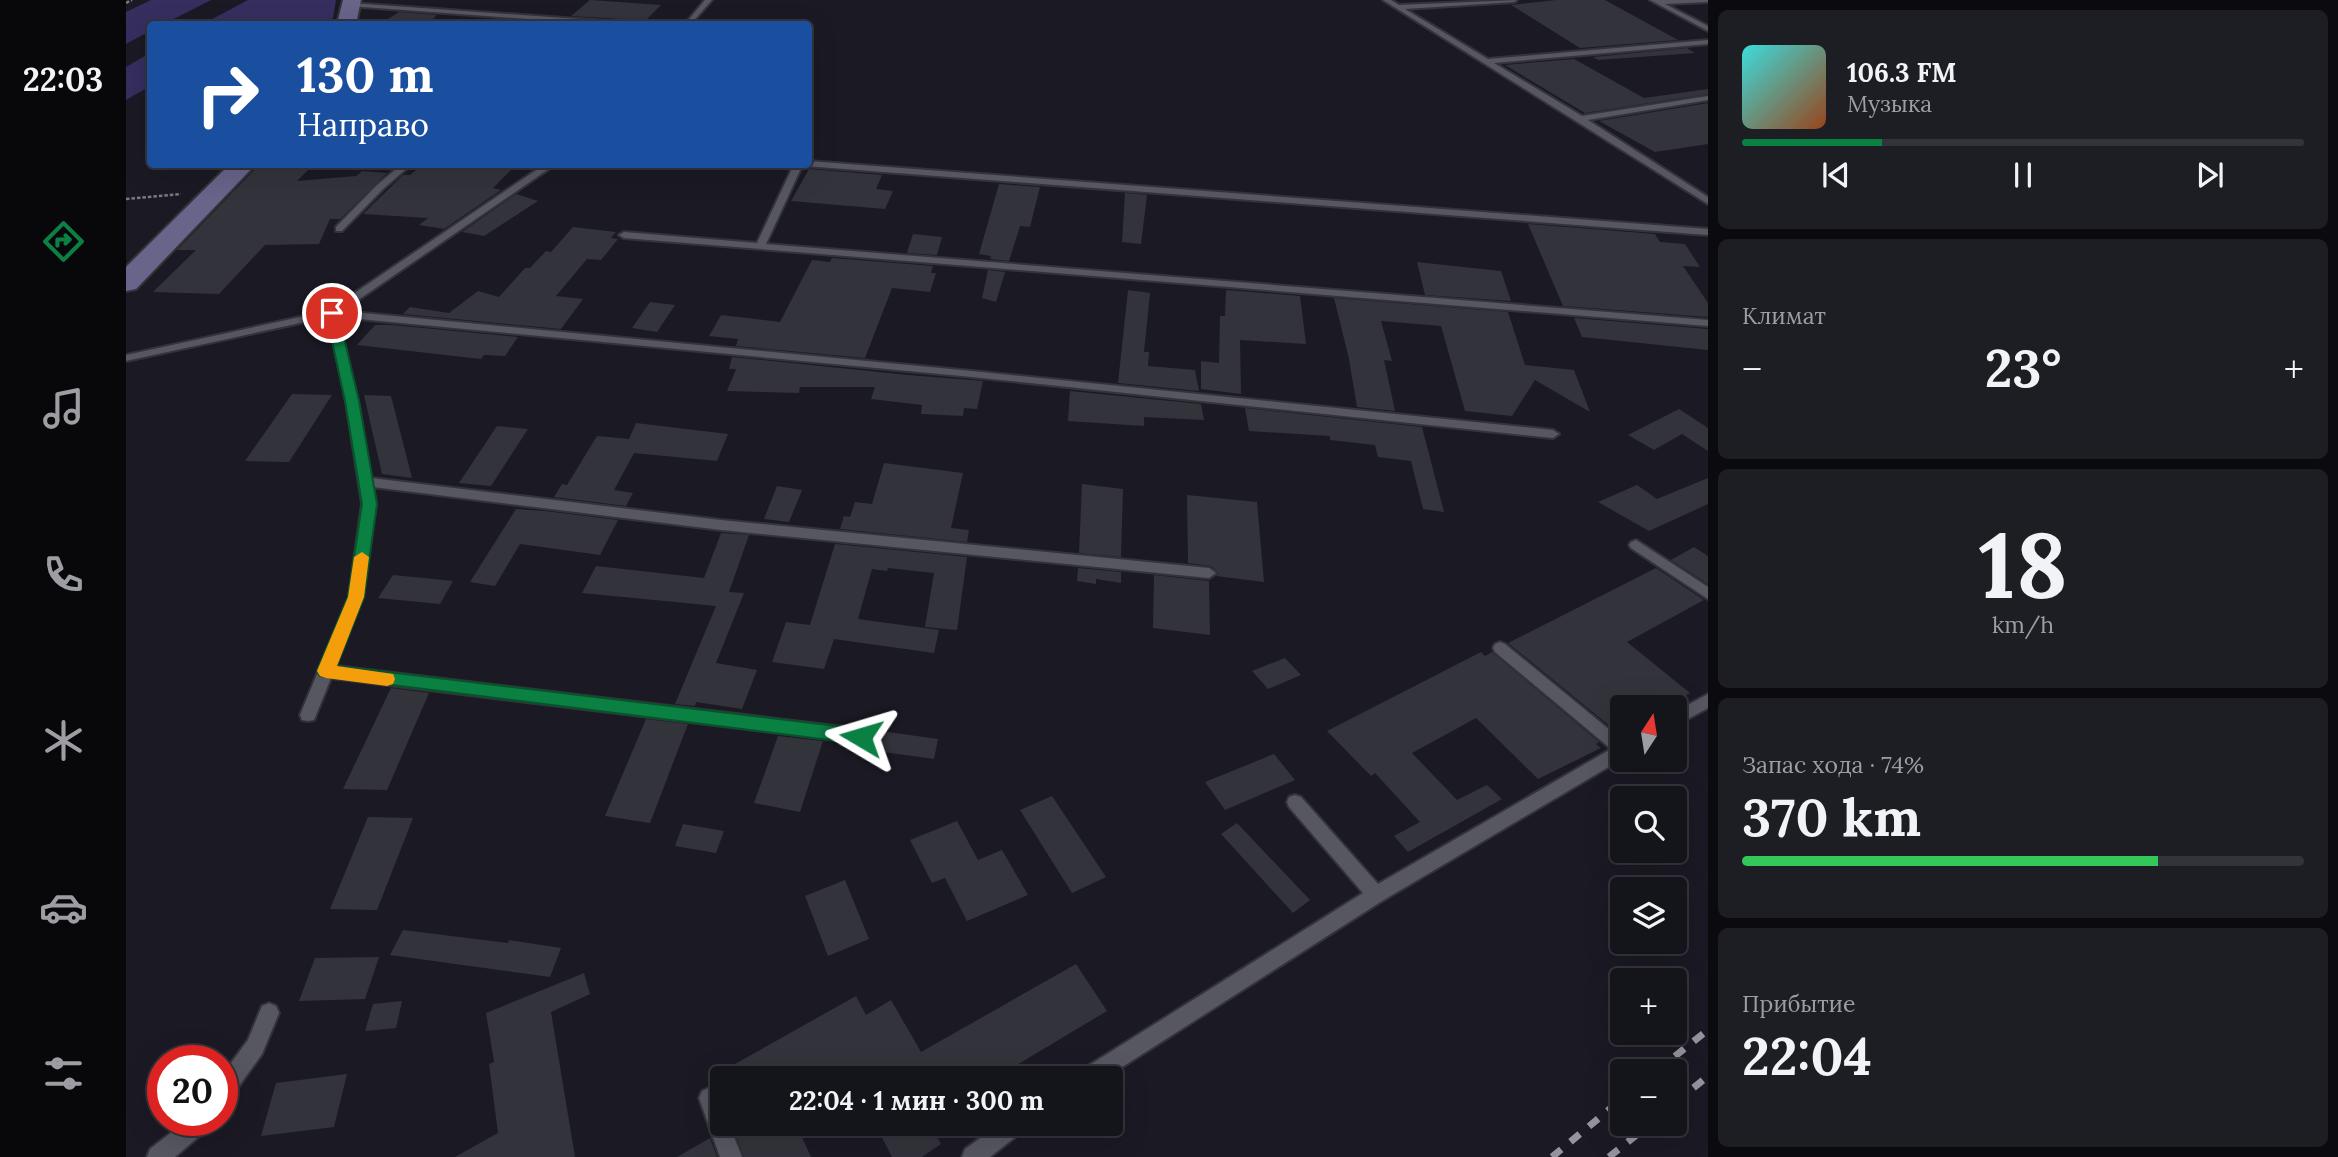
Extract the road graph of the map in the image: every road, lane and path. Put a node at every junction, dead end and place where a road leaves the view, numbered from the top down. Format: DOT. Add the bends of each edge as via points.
graph roads {
  1 [pos="132,0"];
  2 [pos="709,0"];
  3 [pos="1386,0"];
  4 [pos="1514,0"];
  5 [pos="1708,0"];
  6 [pos="1655,1"];
  7 [pos="352,2"];
  8 [pos="126,3"];
  9 [pos="1397,8"];
  10 [pos="348,21"];
  11 [pos="584,21"];
  12 [pos="691,21"];
  13 [pos="1708,29"];
  14 [pos="1708,42"];
  15 [pos="1487,61"];
  16 [pos="1708,98"];
  17 [pos="1581,119"];
  18 [pos="812,164"];
  19 [pos="240,168"];
  20 [pos="403,168"];
  21 [pos="546,168"];
  22 [pos="797,168"];
  23 [pos="1708,190"];
  24 [pos="218,191"];
  25 [pos="1695,193"];
  26 [pos="126,199"];
  27 [pos="1708,201"];
  28 [pos="339,229"];
  29 [pos="1708,232"];
  30 [pos="624,235"];
  31 [pos="760,246"];
  32 [pos="126,283"];
  33 [pos="332,313"];
  34 [pos="1708,323"];
  35 [pos="126,358"];
  36 [pos="1553,434"];
  37 [pos="365,482"];
  38 [pos="1636,545"];
  39 [pos="1209,573"];
  40 [pos="1708,594"];
  41 [pos="1500,648"];
  42 [pos="326,671"];
  43 [pos="1708,700"];
  44 [pos="1687,713"];
  45 [pos="308,715"];
  46 [pos="861,737"];
  47 [pos="1610,740"];
  48 [pos="1610,757"];
  49 [pos="1295,802"];
  50 [pos="1376,895"];
  51 [pos="268,1013"];
  52 [pos="1106,1066"];
  53 [pos="238,1071"];
  54 [pos="709,1098"];
  55 [pos="184,1136"];
  56 [pos="1000,1136"];
  57 [pos="158,1157"];
  58 [pos="731,1157"];
  59 [pos="972,1157"];
  1 -- 8 [label="path"];
  2 -- 12 [label="lane"];
  3 -- 9 [label="lane"];
  4 -- 9 [label="lane"];
  5 -- 6 [label="lane"];
  6 -- 13 [label="lane"];
  7 -- 10 [label="street"];
  7 -- 11 [label="lane"];
  9 -- 15 [label="lane"];
  14 -- 15 [label="lane"];
  15 -- 17 [label="lane"];
  16 -- 17 [label="lane"];
  17 -- 25 [label="lane"];
  18 -- 29 [label="lane"];
  19 -- 24 [label="street"];
  20 -- 28 [label="lane"];
  21 -- 33 [label="lane"];
  22 -- 31 [label="lane"];
  23 -- 25 [label="lane"];
  24 -- 26 [label="path"];
  24 -- 32 [label="street"];
  25 -- 27 [label="lane"];
  30 -- 31 [label="lane"];
  31 -- 34 [label="lane"];
  33 -- 35 [label="lane"];
  33 -- 36 [label="lane"];
  33 -- 37 [label="lane"];
  37 -- 39 [label="lane" via="721,525"];
  37 -- 42 [label="lane" via="369,504 356,597"];
  38 -- 40 [label="lane"];
  41 -- 47 [label="lane"];
  42 -- 45 [label="lane"];
  42 -- 46 [label="lane"];
  43 -- 44 [label="lane"];
  48 -- 50 [label="lane"];
  49 -- 50 [label="lane"];
  50 -- 52 [label="lane"];
  51 -- 53 [label="lane" via="255,1047"];
  54 -- 58 [label="lane"];
  55 -- 57 [label="lane"];
  56 -- 59 [label="lane"];
}
